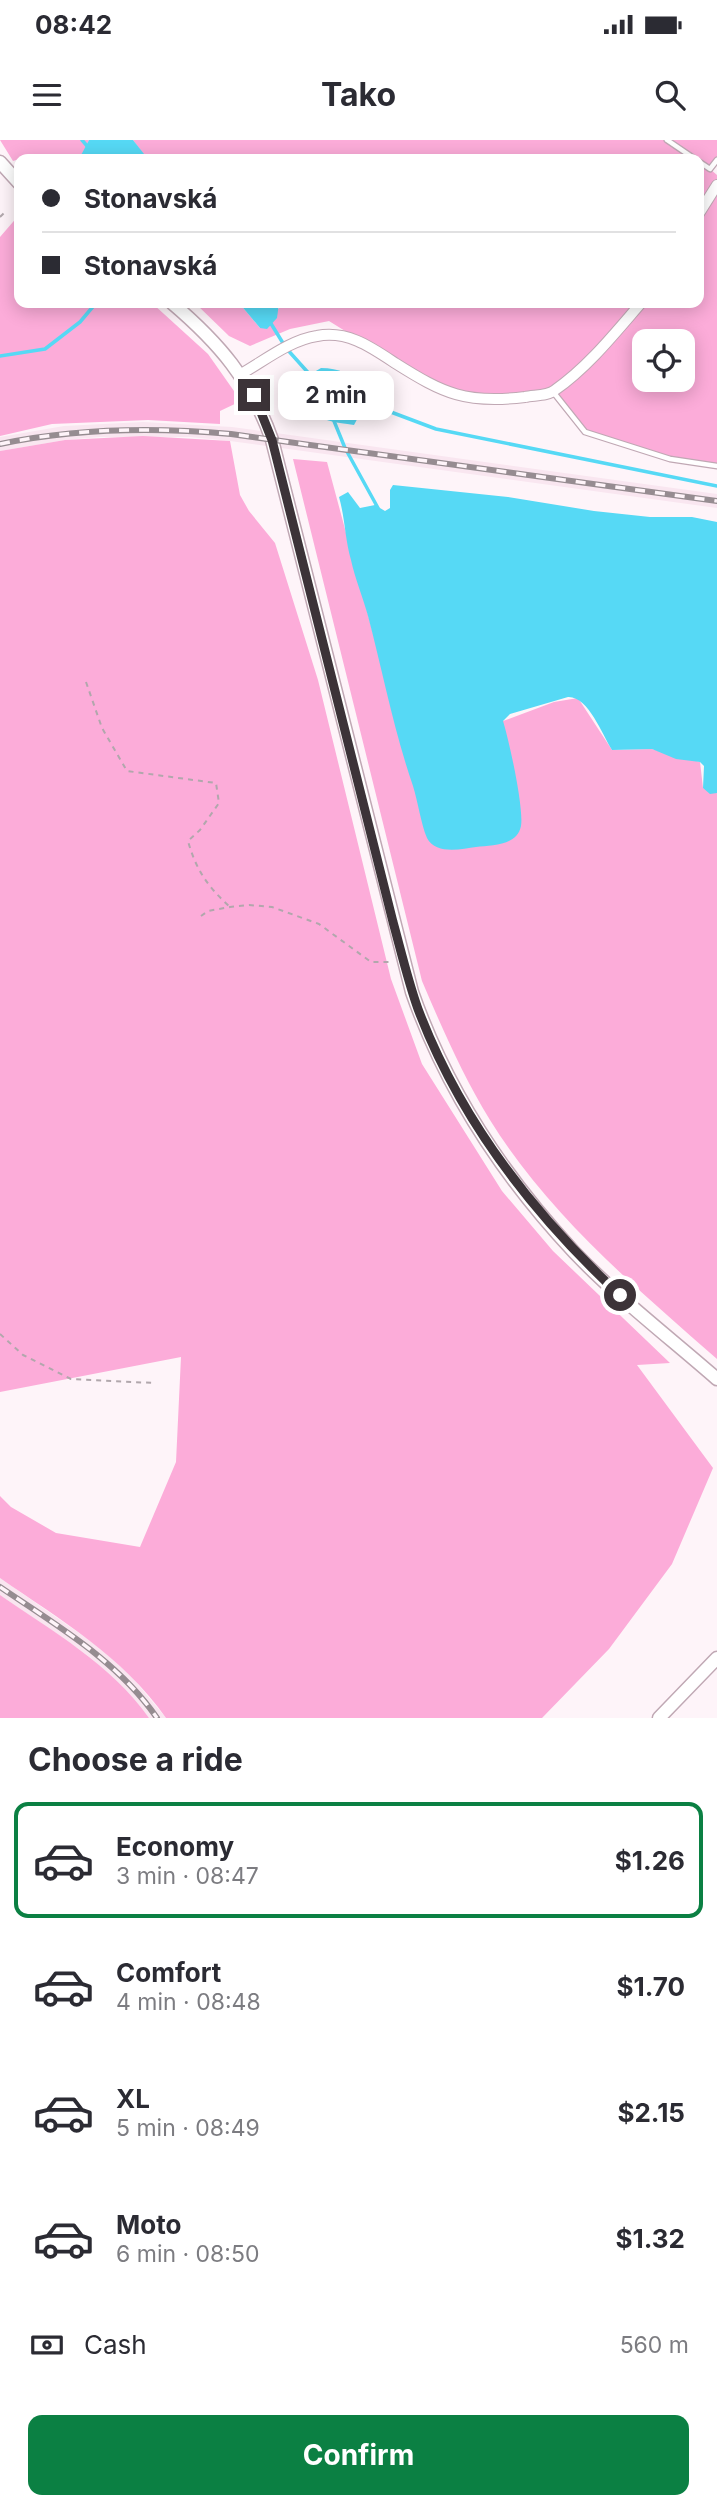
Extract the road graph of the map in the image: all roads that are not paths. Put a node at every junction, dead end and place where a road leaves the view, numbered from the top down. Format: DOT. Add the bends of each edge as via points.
graph roads {
  1 [pos="667,140"];
  2 [pos="688,154"];
  3 [pos="717,160"];
  4 [pos="0,162"];
  5 [pos="704,165"];
  6 [pos="14,177"];
  7 [pos="717,185"];
  8 [pos="704,206"];
  9 [pos="178,308"];
  10 [pos="637,308"];
  11 [pos="241,374"];
  12 [pos="553,393"];
  13 [pos="717,466"];
  14 [pos="717,1379"];
  15 [pos="717,1658"];
  16 [pos="659,1718"];
  1 -- 2 [label="lane"];
  3 -- 5 [label="lane" via="710,169"];
  4 -- 6 [label="street"];
  7 -- 8 [label="street"];
  9 -- 11 [label="street"];
  10 -- 12 [label="street"];
  11 -- 12 [label="street" via="293,344 333,335 366,344 430,384 469,399"];
  11 -- 14 [label="street" via="272,440 404,961 436,1051 501,1163 540,1214 620,1295"];
  12 -- 13 [label="lane" via="585,432 670,459"];
  15 -- 16 [label="street"];
}
